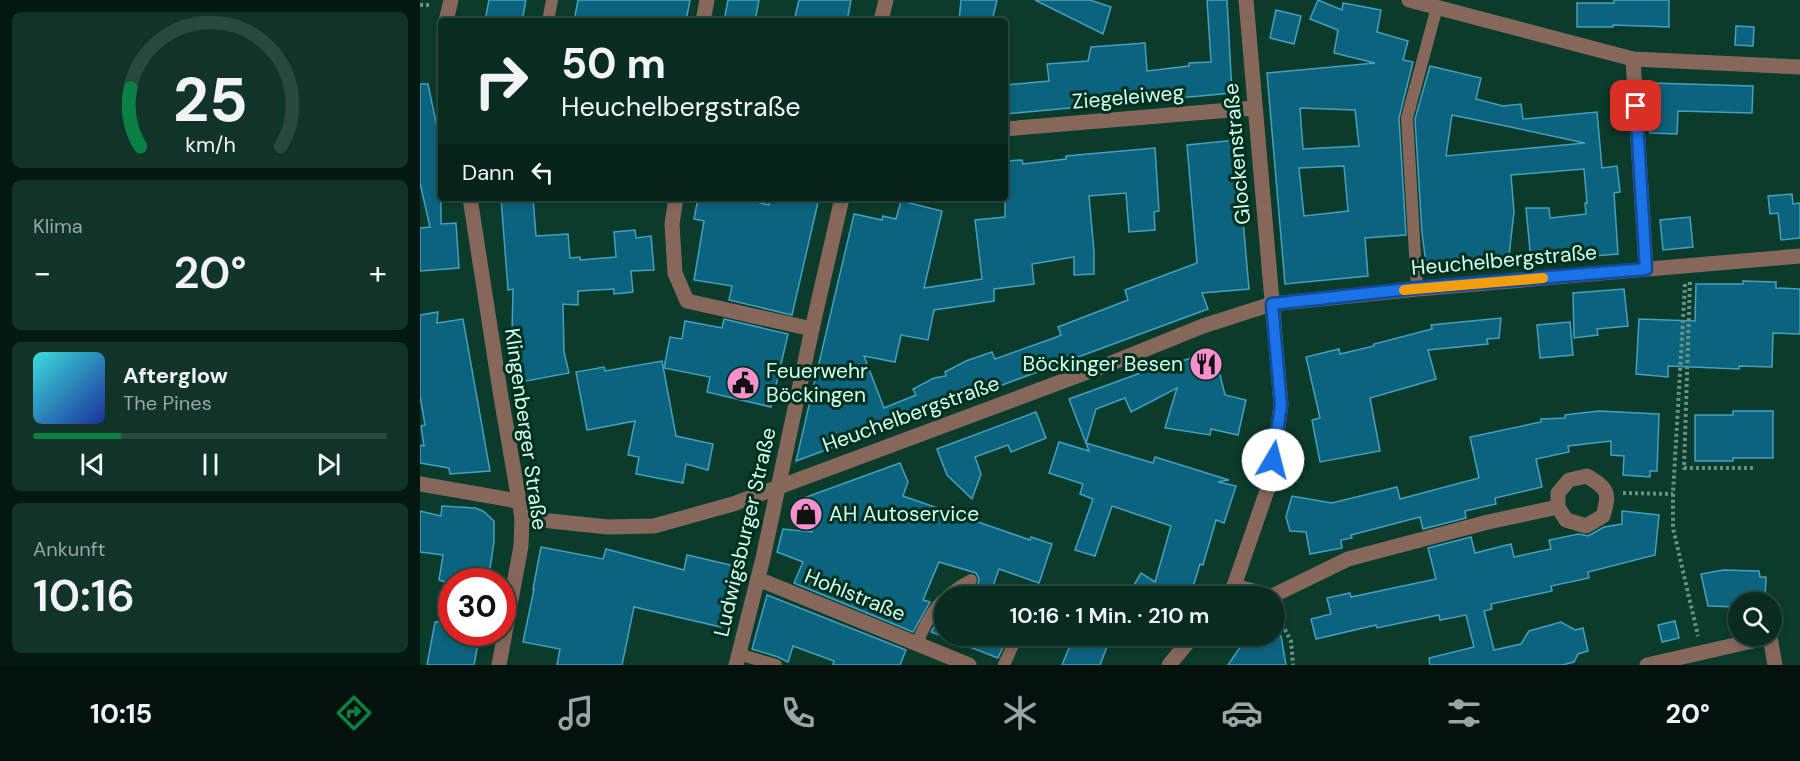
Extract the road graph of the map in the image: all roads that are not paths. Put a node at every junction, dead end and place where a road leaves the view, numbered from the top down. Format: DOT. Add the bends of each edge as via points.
graph roads {
  1 [pos="451,0"];
  2 [pos="552,0"];
  3 [pos="707,0"];
  4 [pos="886,0"];
  5 [pos="1246,0"];
  6 [pos="1409,0"];
  7 [pos="1437,7"];
  8 [pos="448,18"];
  9 [pos="549,18"];
  10 [pos="704,18"];
  11 [pos="882,18"];
  12 [pos="1633,59"];
  13 [pos="1800,67"];
  14 [pos="1254,108"];
  15 [pos="1008,129"];
  16 [pos="470,201"];
  17 [pos="676,201"];
  18 [pos="841,201"];
  19 [pos="1800,256"];
  20 [pos="1646,269"];
  21 [pos="1417,288"];
  22 [pos="1272,304"];
  23 [pos="812,329"];
  24 [pos="420,484"];
  25 [pos="777,488"];
  26 [pos="518,501"];
  27 [pos="1558,507"];
  28 [pos="522,518"];
  29 [pos="758,579"];
  30 [pos="971,580"];
  31 [pos="1232,586"];
  32 [pos="1285,590"];
  33 [pos="917,643"];
  34 [pos="1013,646"];
  35 [pos="1185,646"];
  36 [pos="737,660"];
  37 [pos="499,665"];
  38 [pos="776,665"];
  39 [pos="969,665"];
  40 [pos="1004,665"];
  41 [pos="1169,665"];
  42 [pos="1647,665"];
  43 [pos="1775,665"];
  1 -- 8 [label="street"];
  2 -- 9 [label="lane"];
  3 -- 10 [label="street"];
  4 -- 11 [label="street"];
  5 -- 14 [label="street, Glockenstraße"];
  6 -- 7 [label="street"];
  7 -- 12 [label="street"];
  7 -- 21 [label="lane" via="1407,118"];
  12 -- 13 [label="street"];
  12 -- 20 [label="street"];
  14 -- 15 [label="street, Ziegeleiweg"];
  14 -- 22 [label="street, Glockenstraße"];
  16 -- 26 [label="street, Klingenberger Straße"];
  17 -- 23 [label="street" via="672,224 675,273 687,301"];
  18 -- 23 [label="street, Ludwigsburger Straße"];
  19 -- 20 [label="street, Heuchelbergstraße"];
  20 -- 21 [label="street, Heuchelbergstraße"];
  21 -- 22 [label="street, Heuchelbergstraße"];
  22 -- 25 [label="street, Heuchelbergstraße" via="1203,326"];
  22 -- 31 [label="street, Glockenstraße" via="1281,405 1270,479"];
  23 -- 25 [label="street, Ludwigsburger Straße"];
  24 -- 26 [label="street"];
  25 -- 28 [label="street" via="654,526 608,527"];
  25 -- 29 [label="street, Ludwigsburger Straße"];
  26 -- 28 [label="street, Klingenberger Straße"];
  27 -- 27 [label="street" via="1566,520 1586,526 1603,516 1607,493 1587,476 1569,480 1558,493"];
  27 -- 32 [label="street" via="1348,559"];
  28 -- 37 [label="street, Klingenberger Straße" via="521,546"];
  29 -- 33 [label="street, Hohlstraße"];
  29 -- 36 [label="street, Ludwigsburger Straße"];
  30 -- 33 [label="lane" via="952,590 936,606"];
  33 -- 39 [label="street, Hohlstraße"];
  34 -- 40 [label="lane"];
  35 -- 41 [label="street"];
  36 -- 38 [label="lane"];
  42 -- 43 [label="street" via="1770,637"];
}
